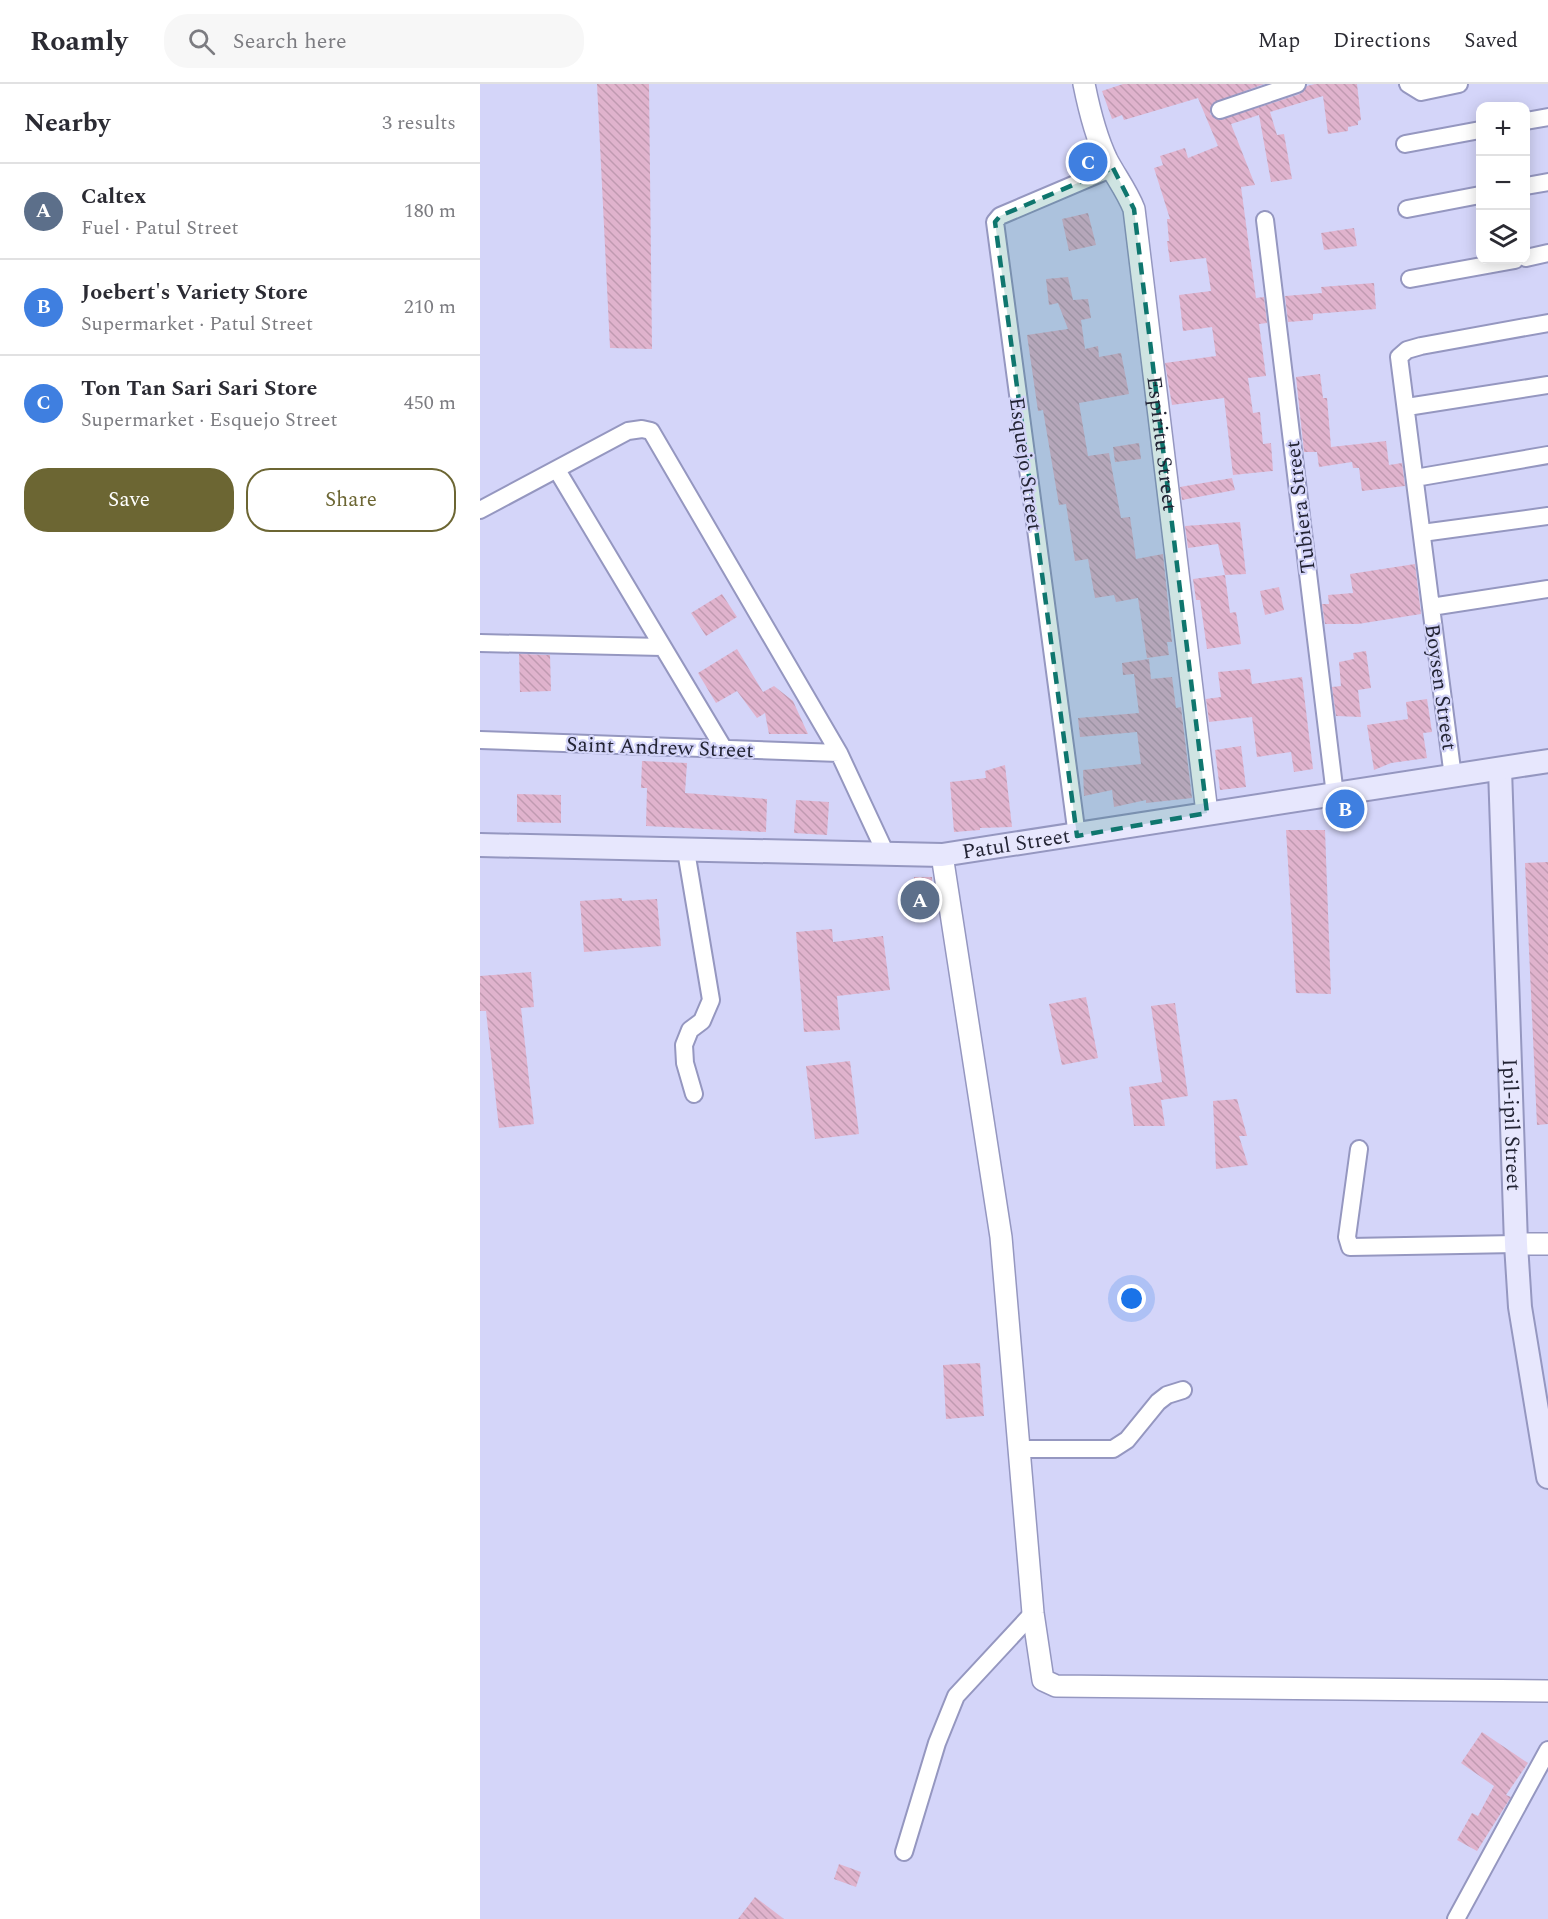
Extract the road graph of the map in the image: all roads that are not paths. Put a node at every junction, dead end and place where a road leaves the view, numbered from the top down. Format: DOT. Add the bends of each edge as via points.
graph roads {
  1 [pos="1084,84"];
  2 [pos="1297,84"];
  3 [pos="1408,84"];
  4 [pos="1459,84"];
  5 [pos="1220,110"];
  6 [pos="1548,117"];
  7 [pos="1530,120"];
  8 [pos="1476,131"];
  9 [pos="1405,144"];
  10 [pos="1113,168"];
  11 [pos="1548,182"];
  12 [pos="1530,185"];
  13 [pos="1476,196"];
  14 [pos="1407,209"];
  15 [pos="1265,220"];
  16 [pos="1548,254"];
  17 [pos="1530,257"];
  18 [pos="1493,264"];
  19 [pos="1410,279"];
  20 [pos="1548,323"];
  21 [pos="1548,385"];
  22 [pos="1407,407"];
  23 [pos="1548,455"];
  24 [pos="557,470"];
  25 [pos="1415,478"];
  26 [pos="480,510"];
  27 [pos="1548,516"];
  28 [pos="1422,532"];
  29 [pos="1548,589"];
  30 [pos="1431,607"];
  31 [pos="480,643"];
  32 [pos="662,647"];
  33 [pos="480,740"];
  34 [pos="724,749"];
  35 [pos="839,753"];
  36 [pos="1548,761"];
  37 [pos="1500,769"];
  38 [pos="1453,777"];
  39 [pos="1335,795"];
  40 [pos="1207,813"];
  41 [pos="1077,836"];
  42 [pos="480,845"];
  43 [pos="686,851"];
  44 [pos="942,855"];
  45 [pos="887,856"];
  46 [pos="694,1094"];
  47 [pos="1359,1149"];
  48 [pos="1516,1244"];
  49 [pos="1548,1244"];
  50 [pos="1183,1390"];
  51 [pos="1019,1449"];
  52 [pos="1548,1477"];
  53 [pos="1033,1613"];
  54 [pos="1548,1691"];
  55 [pos="1548,1750"];
  56 [pos="904,1852"];
  57 [pos="1456,1919"];
  1 -- 10 [label="street, Espiritu Street" via="1088,105"];
  2 -- 5 [label="street"];
  3 -- 4 [label="street" via="1421,92"];
  6 -- 7 [label="street"];
  8 -- 9 [label="street"];
  10 -- 40 [label="street, Espiritu Street" via="1134,209"];
  10 -- 41 [label="street, Esquejo Street" via="1000,216 995,222"];
  11 -- 12 [label="street"];
  13 -- 14 [label="street"];
  15 -- 39 [label="street, Tubiera Street"];
  16 -- 17 [label="street"];
  18 -- 19 [label="street"];
  20 -- 22 [label="street" via="1407,350 1399,357"];
  21 -- 22 [label="street"];
  22 -- 25 [label="street"];
  23 -- 25 [label="street"];
  24 -- 26 [label="street"];
  24 -- 32 [label="street"];
  24 -- 35 [label="street" via="628,431 651,431"];
  25 -- 28 [label="street"];
  27 -- 28 [label="street"];
  28 -- 30 [label="street"];
  29 -- 30 [label="street, Boysen Street"];
  30 -- 38 [label="street, Boysen Street"];
  31 -- 32 [label="street"];
  32 -- 34 [label="street"];
  33 -- 34 [label="street, Saint Andrew Street"];
  34 -- 35 [label="street, Saint Andrew Street"];
  35 -- 45 [label="street"];
  36 -- 37 [label="main road, Patul Street"];
  37 -- 38 [label="main road, Patul Street"];
  37 -- 48 [label="main road, Ipil-ipil Street"];
  38 -- 39 [label="main road, Patul Street"];
  39 -- 40 [label="main road, Patul Street"];
  40 -- 41 [label="main road, Patul Street"];
  41 -- 44 [label="main road, Patul Street"];
  42 -- 43 [label="main road, Patul Street"];
  43 -- 45 [label="main road, Patul Street"];
  43 -- 46 [label="street" via="711,1000 702,1021 690,1030 684,1045"];
  44 -- 45 [label="main road, Patul Street"];
  44 -- 51 [label="street" via="1001,1236"];
  47 -- 48 [label="street" via="1347,1237 1350,1247"];
  48 -- 49 [label="street"];
  48 -- 52 [label="main road, Ipil-ipil Street" via="1520,1307"];
  50 -- 51 [label="street" via="1158,1402 1127,1440 1113,1449"];
  51 -- 53 [label="street"];
  53 -- 54 [label="street" via="1043,1680 1056,1686"];
  53 -- 56 [label="street" via="953,1702"];
  55 -- 57 [label="street"];
}
